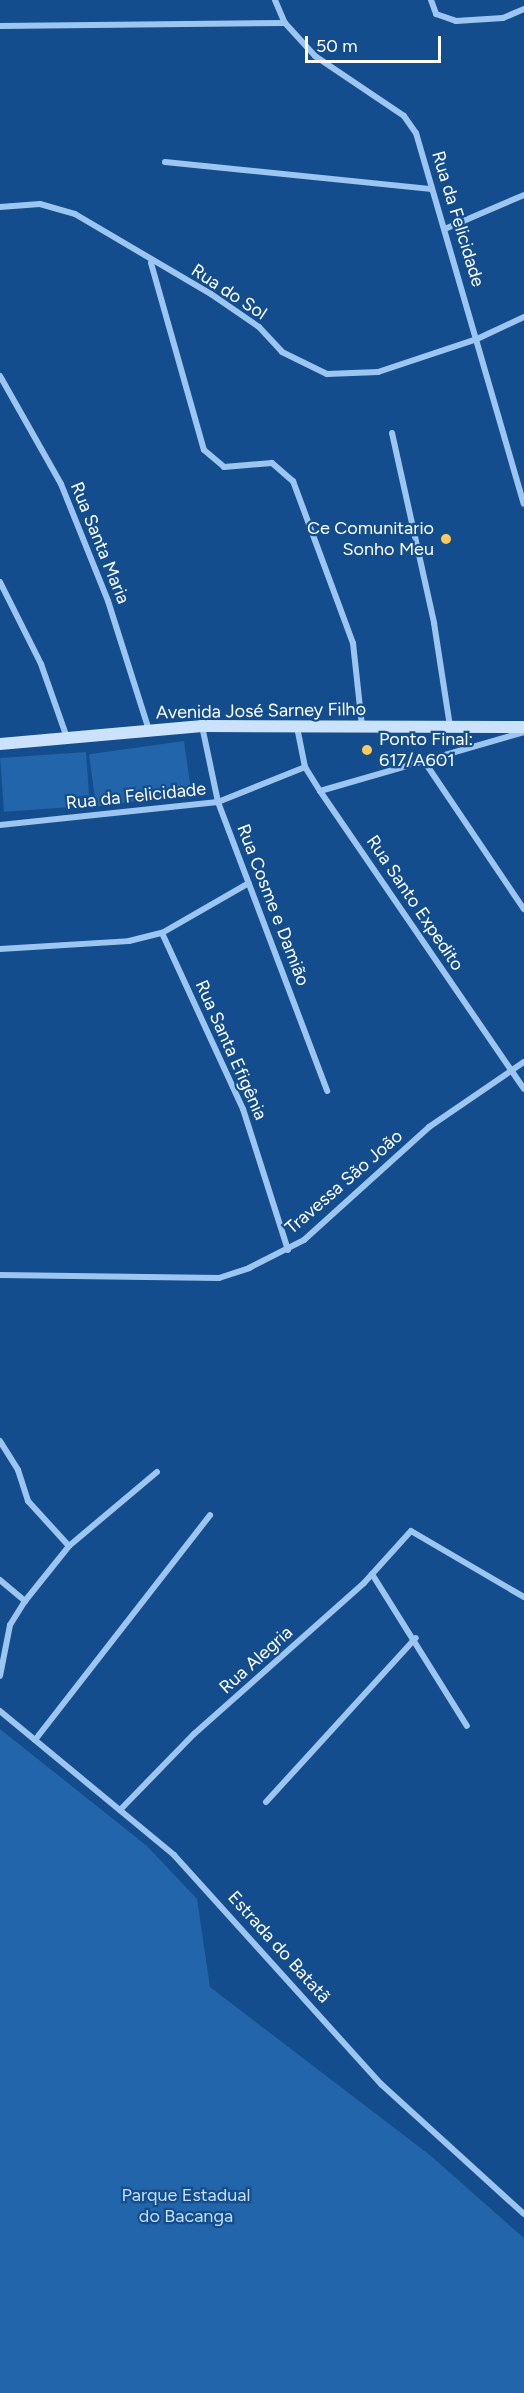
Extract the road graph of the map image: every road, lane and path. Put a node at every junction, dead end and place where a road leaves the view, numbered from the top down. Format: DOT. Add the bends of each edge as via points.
graph roads {
  1 [pos="275,0"];
  2 [pos="431,0"];
  3 [pos="524,9"];
  4 [pos="285,23"];
  5 [pos="0,26"];
  6 [pos="165,162"];
  7 [pos="430,189"];
  8 [pos="524,195"];
  9 [pos="0,207"];
  10 [pos="447,228"];
  11 [pos="151,263"];
  12 [pos="524,317"];
  13 [pos="477,339"];
  14 [pos="0,376"];
  15 [pos="392,433"];
  16 [pos="524,504"];
  17 [pos="0,582"];
  18 [pos="202,726"];
  19 [pos="297,726"];
  20 [pos="362,726"];
  21 [pos="450,727"];
  22 [pos="524,727"];
  23 [pos="149,730"];
  24 [pos="524,732"];
  25 [pos="67,738"];
  26 [pos="0,744"];
  27 [pos="424,760"];
  28 [pos="305,767"];
  29 [pos="320,791"];
  30 [pos="218,802"];
  31 [pos="0,825"];
  32 [pos="249,883"];
  33 [pos="524,909"];
  34 [pos="162,933"];
  35 [pos="0,949"];
  36 [pos="524,1062"];
  37 [pos="511,1070"];
  38 [pos="524,1089"];
  39 [pos="327,1091"];
  40 [pos="288,1250"];
  41 [pos="0,1275"];
  42 [pos="0,1441"];
  43 [pos="157,1472"];
  44 [pos="210,1515"];
  45 [pos="69,1546"];
  46 [pos="372,1574"];
  47 [pos="0,1580"];
  48 [pos="524,1597"];
  49 [pos="25,1601"];
  50 [pos="416,1638"];
  51 [pos="0,1676"];
  52 [pos="0,1711"];
  53 [pos="467,1726"];
  54 [pos="35,1740"];
  55 [pos="266,1802"];
  56 [pos="120,1810"];
  57 [pos="524,2214"];
  1 -- 4 [label="street, Rua da Felicidade"];
  2 -- 3 [label="street" via="436,14 456,21 503,18"];
  4 -- 5 [label="street"];
  4 -- 7 [label="street, Rua da Felicidade" via="315,56 404,116 416,133"];
  6 -- 7 [label="street"];
  7 -- 10 [label="street, Rua da Felicidade"];
  8 -- 10 [label="street"];
  9 -- 11 [label="street, Rua do Sol" via="58,207"];
  10 -- 13 [label="street, Rua da Felicidade"];
  11 -- 13 [label="street, Rua do Sol" via="211,294 259,327 282,352 327,374 378,372"];
  11 -- 20 [label="street" via="212,462 237,468 272,463 288,472 353,644"];
  12 -- 13 [label="street, Rua do Sol"];
  13 -- 16 [label="street, Rua da Felicidade"];
  14 -- 23 [label="street, Rua Santa Maria" via="61,484 108,601"];
  15 -- 21 [label="street" via="434,623"];
  17 -- 25 [label="street" via="41,664"];
  18 -- 19 [label="main road, Avenida José Sarney Filho"];
  18 -- 23 [label="main road, Avenida José Sarney Filho"];
  18 -- 30 [label="street, Rua Cosme e Damião"];
  19 -- 20 [label="main road, Avenida José Sarney Filho"];
  19 -- 28 [label="street, Rua Santo Expedito"];
  20 -- 21 [label="main road, Avenida José Sarney Filho"];
  21 -- 22 [label="main road, Avenida José Sarney Filho"];
  23 -- 25 [label="main road, Avenida José Sarney Filho"];
  24 -- 27 [label="street"];
  25 -- 26 [label="main road, Avenida José Sarney Filho"];
  27 -- 29 [label="street"];
  27 -- 33 [label="street"];
  28 -- 29 [label="street, Rua Santo Expedito"];
  28 -- 30 [label="street, Rua da Felicidade"];
  29 -- 37 [label="street, Rua Santo Expedito"];
  30 -- 31 [label="street, Rua da Felicidade"];
  30 -- 32 [label="street, Rua Cosme e Damião"];
  32 -- 34 [label="street"];
  32 -- 39 [label="street, Rua Cosme e Damião"];
  34 -- 35 [label="street" via="129,941"];
  34 -- 40 [label="street, Rua Santa Efigênia" via="243,1108"];
  36 -- 37 [label="street"];
  37 -- 38 [label="street, Rua Santo Expedito"];
  37 -- 40 [label="street, Travessa São João" via="429,1127 355,1197"];
  40 -- 41 [label="street, Travessa São João" via="219,1278"];
  42 -- 45 [label="street" via="18,1470 28,1501"];
  43 -- 45 [label="street"];
  44 -- 54 [label="street"];
  45 -- 49 [label="street"];
  46 -- 48 [label="street, Rua Alegria" via="411,1531"];
  46 -- 50 [label="street"];
  46 -- 56 [label="street, Rua Alegria" via="194,1734"];
  47 -- 49 [label="street"];
  49 -- 51 [label="street" via="10,1625"];
  50 -- 53 [label="street"];
  50 -- 55 [label="street"];
  52 -- 54 [label="street, Estrada do Batatã"];
  54 -- 56 [label="street, Estrada do Batatã"];
  56 -- 57 [label="street, Estrada do Batatã" via="174,1855 381,2084"];
}
